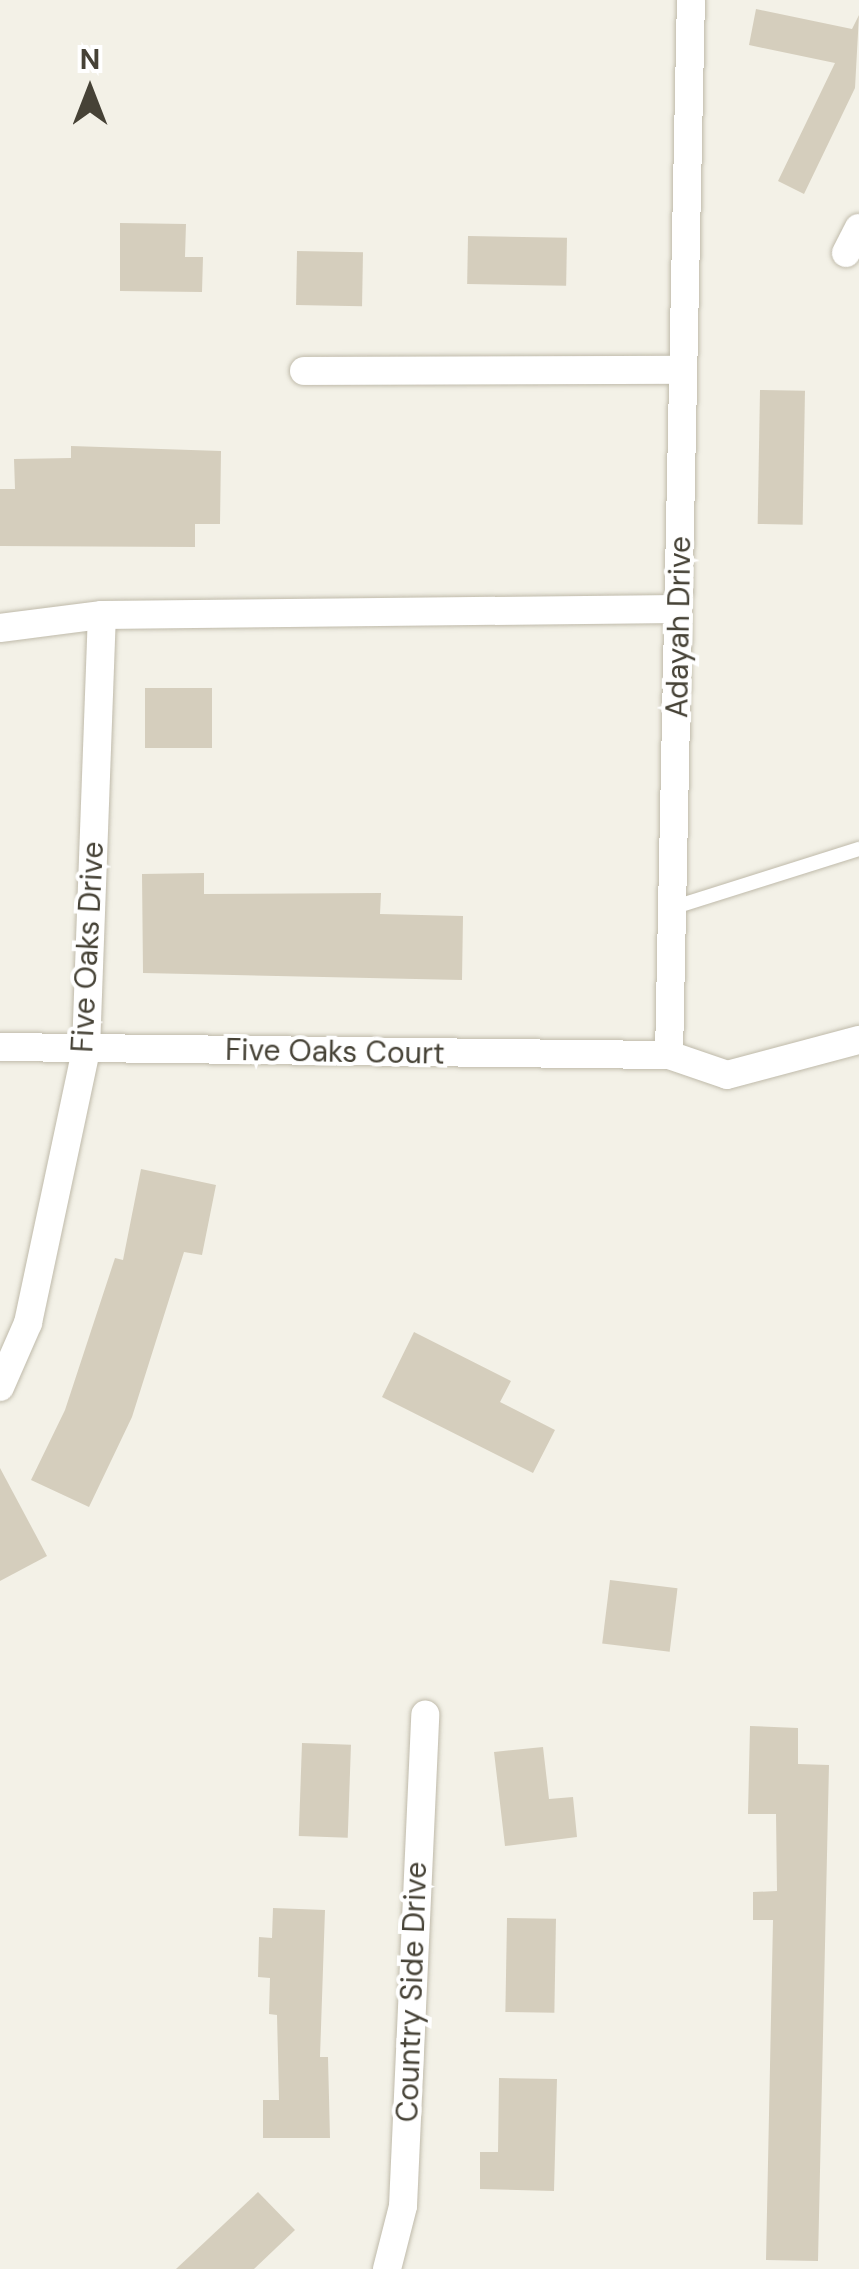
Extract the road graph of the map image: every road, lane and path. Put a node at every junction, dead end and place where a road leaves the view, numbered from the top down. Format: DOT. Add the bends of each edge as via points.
graph roads {
  1 [pos="691,0"];
  2 [pos="683,370"];
  3 [pos="304,371"];
  4 [pos="678,609"];
  5 [pos="102,615"];
  6 [pos="0,628"];
  7 [pos="859,850"];
  8 [pos="678,906"];
  9 [pos="859,1040"];
  10 [pos="0,1046"];
  11 [pos="86,1049"];
  12 [pos="669,1056"];
  13 [pos="0,1388"];
  14 [pos="424,1714"];
  15 [pos="388,2269"];
  1 -- 2 [label="street, Adayah Drive"];
  2 -- 3 [label="street"];
  2 -- 4 [label="street, Adayah Drive"];
  4 -- 5 [label="street"];
  4 -- 8 [label="street, Adayah Drive"];
  5 -- 6 [label="street"];
  5 -- 11 [label="street, Five Oaks Drive"];
  7 -- 8 [label="lane"];
  8 -- 12 [label="street, Adayah Drive"];
  9 -- 12 [label="street" via="727,1075"];
  10 -- 11 [label="street, Five Oaks Court"];
  11 -- 12 [label="street, Five Oaks Court"];
  11 -- 13 [label="street, Five Oaks Drive" via="28,1322"];
  14 -- 15 [label="street, Country Side Drive" via="403,2206"];
}
